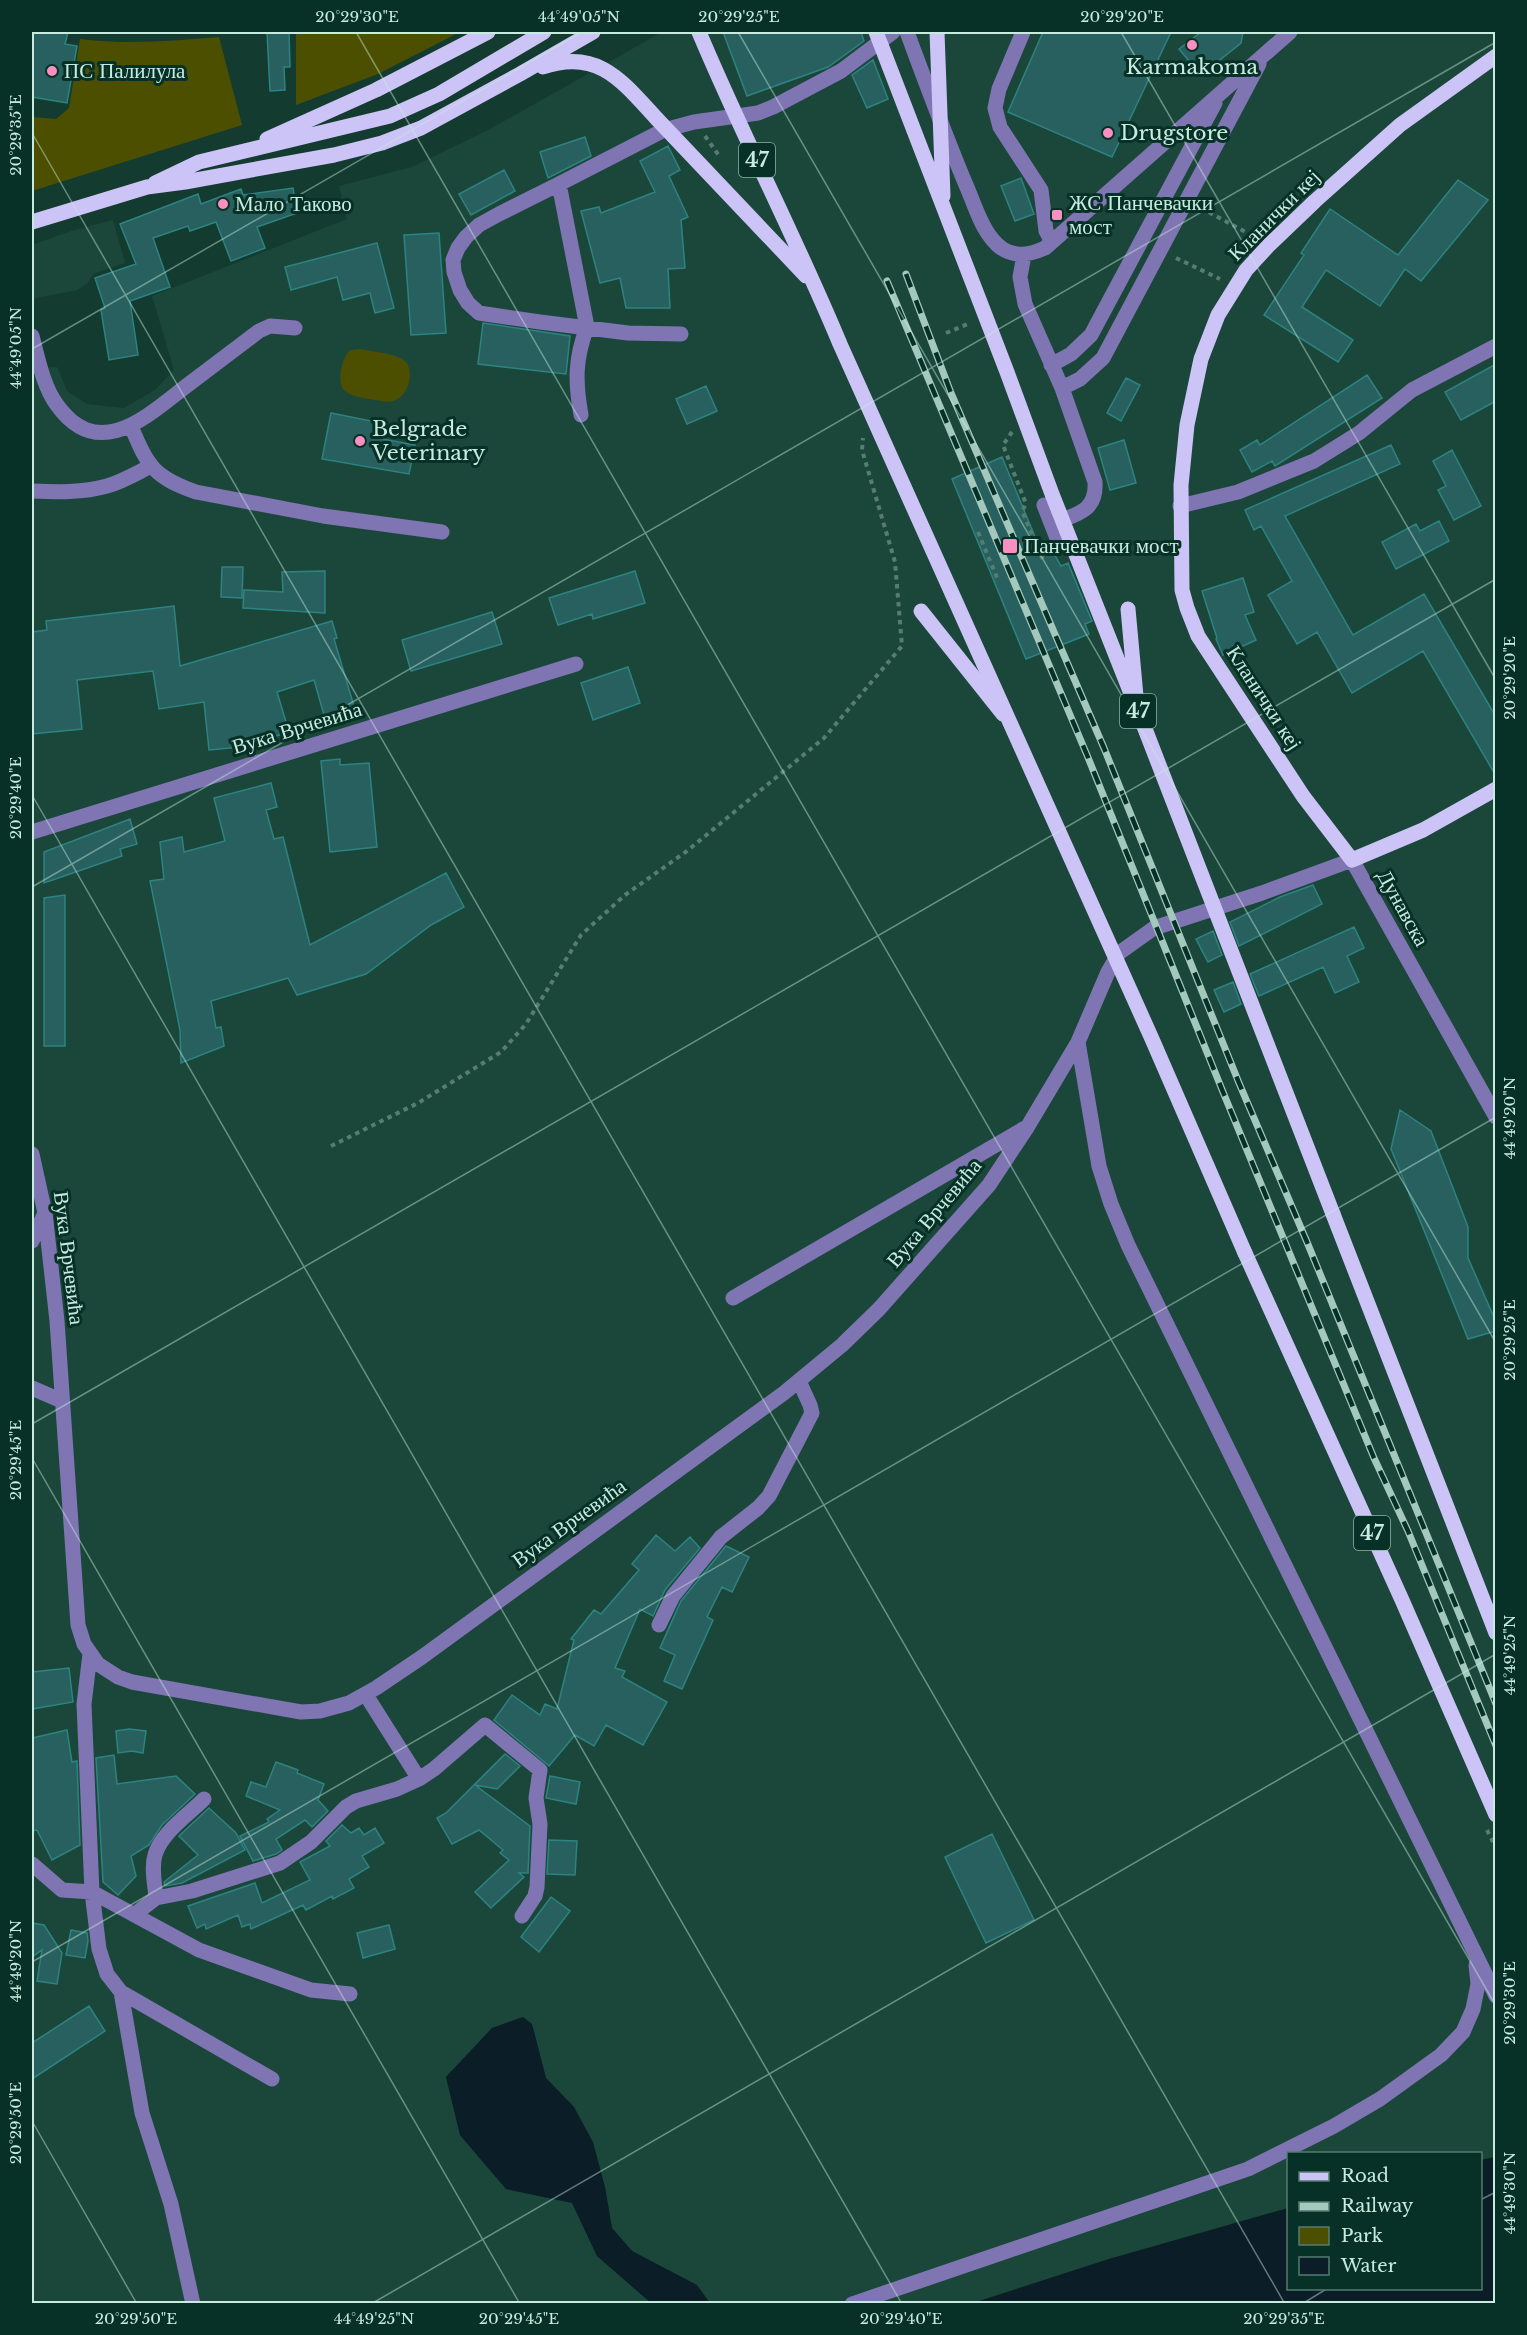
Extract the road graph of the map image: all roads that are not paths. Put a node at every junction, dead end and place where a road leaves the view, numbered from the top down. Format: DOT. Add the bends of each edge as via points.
graph roads {
  1 [pos="488,32"];
  2 [pos="544,32"];
  3 [pos="593,32"];
  4 [pos="699,32"];
  5 [pos="876,32"];
  6 [pos="893,32"];
  7 [pos="907,32"];
  8 [pos="937,32"];
  9 [pos="1023,32"];
  10 [pos="1290,32"];
  11 [pos="1265,53"];
  12 [pos="1496,56"];
  13 [pos="520,74"];
  14 [pos="1220,93"];
  15 [pos="250,148"];
  16 [pos="559,184"];
  17 [pos="147,187"];
  18 [pos="944,208"];
  19 [pos="32,222"];
  20 [pos="1052,242"];
  21 [pos="1023,255"];
  22 [pos="816,287"];
  23 [pos="587,327"];
  24 [pos="295,328"];
  25 [pos="681,334"];
  26 [pos="32,336"];
  27 [pos="1496,346"];
  28 [pos="1051,365"];
  29 [pos="1062,388"];
  30 [pos="581,415"];
  31 [pos="131,426"];
  32 [pos="151,466"];
  33 [pos="32,491"];
  34 [pos="1044,505"];
  35 [pos="1180,506"];
  36 [pos="1052,524"];
  37 [pos="442,532"];
  38 [pos="1060,546"];
  39 [pos="1128,609"];
  40 [pos="921,611"];
  41 [pos="576,664"];
  42 [pos="1138,710"];
  43 [pos="1010,724"];
  44 [pos="1496,789"];
  45 [pos="32,832"];
  46 [pos="1352,860"];
  47 [pos="1078,1042"];
  48 [pos="1496,1117"];
  49 [pos="1028,1126"];
  50 [pos="32,1154"];
  51 [pos="36,1198"];
  52 [pos="45,1213"];
  53 [pos="32,1241"];
  54 [pos="733,1298"];
  55 [pos="799,1381"];
  56 [pos="32,1388"];
  57 [pos="62,1401"];
  58 [pos="659,1624"];
  59 [pos="1496,1633"];
  60 [pos="90,1653"];
  61 [pos="366,1695"];
  62 [pos="419,1779"];
  63 [pos="204,1799"];
  64 [pos="1496,1815"];
  65 [pos="32,1864"];
  66 [pos="92,1892"];
  67 [pos="156,1898"];
  68 [pos="135,1914"];
  69 [pos="522,1916"];
  70 [pos="1475,1956"];
  71 [pos="122,1992"];
  72 [pos="350,1994"];
  73 [pos="1496,1996"];
  74 [pos="272,2079"];
  75 [pos="193,2304"];
  76 [pos="852,2304"];
  1 -- 15 [label="main road" via="376,90"];
  2 -- 15 [label="main road" via="439,94 390,116"];
  3 -- 13 [label="main road"];
  4 -- 22 [label="main road, 47, bridge"];
  5 -- 18 [label="main road, 47, bridge"];
  6 -- 16 [label="street" via="841,71 772,107 664,130"];
  7 -- 21 [label="street" via="991,239"];
  8 -- 18 [label="main road, bridge"];
  9 -- 20 [label="street" via="995,108 1000,127 1041,190 1046,231"];
  10 -- 11 [label="street"];
  11 -- 14 [label="street"];
  11 -- 29 [label="street" via="1103,357 1080,379"];
  12 -- 35 [label="main road, Кланички кеј" via="1400,125 1268,246 1234,287 1201,359 1187,425"];
  13 -- 17 [label="main road" via="421,128 382,143"];
  13 -- 22 [label="main road, bridge" via="575,60 597,65 622,83"];
  14 -- 20 [label="street"];
  14 -- 28 [label="street" via="1092,335"];
  15 -- 17 [label="main road" via="199,162"];
  16 -- 23 [label="street"];
  16 -- 23 [label="street" via="479,225 458,248 454,272 460,290 479,313"];
  17 -- 19 [label="main road"];
  18 -- 42 [label="main road, 47, bridge"];
  20 -- 21 [label="street"];
  21 -- 28 [label="street" via="1020,277 1025,304"];
  22 -- 43 [label="main road, 47, bridge"];
  23 -- 25 [label="street"];
  23 -- 30 [label="street" via="576,377"];
  24 -- 31 [label="street" via="270,326 259,331"];
  26 -- 31 [label="street" via="48,388 56,405 72,422 80,429 99,433"];
  27 -- 35 [label="street" via="1412,390 1359,433 1314,461 1238,492"];
  28 -- 29 [label="street"];
  29 -- 36 [label="street" via="1095,482 1096,496 1079,513"];
  31 -- 32 [label="street"];
  32 -- 33 [label="street" via="99,488"];
  32 -- 37 [label="street" via="162,477 196,492 323,516"];
  34 -- 36 [label="street"];
  35 -- 46 [label="main road, Кланички кеј" via="1182,590 1198,636 1303,796"];
  36 -- 38 [label="street"];
  39 -- 42 [label="main road"];
  40 -- 43 [label="main road, bridge"];
  41 -- 45 [label="street, Вука Врчевића"];
  42 -- 59 [label="main road, 47, bridge"];
  43 -- 64 [label="main road, 47, bridge"];
  44 -- 46 [label="main road, Дунавска" via="1423,830"];
  46 -- 47 [label="street, Вука Врчевића" via="1154,928 1137,939 1119,953 1108,972"];
  46 -- 48 [label="street, Дунавска"];
  47 -- 49 [label="street, Вука Врчевића"];
  47 -- 70 [label="street" via="1099,1166 1128,1245"];
  49 -- 54 [label="street"];
  49 -- 55 [label="street, Вука Врчевића" via="989,1185 913,1272 842,1345"];
  50 -- 51 [label="street, Вука Врчевића"];
  51 -- 52 [label="street, Вука Врчевића"];
  52 -- 53 [label="street"];
  52 -- 57 [label="street, Вука Врчевића"];
  55 -- 58 [label="street" via="812,1413 769,1496 721,1537 673,1596"];
  55 -- 61 [label="street, Вука Врчевића"];
  56 -- 57 [label="street"];
  57 -- 60 [label="street, Вука Врчевића" via="78,1625"];
  60 -- 61 [label="street, Вука Врчевића" via="104,1669 132,1682 283,1710 320,1711"];
  60 -- 66 [label="street" via="84,1704"];
  61 -- 62 [label="street"];
  62 -- 67 [label="street" via="356,1801 311,1842 280,1863 192,1891"];
  62 -- 69 [label="street" via="485,1725 540,1770 537,1887"];
  63 -- 67 [label="street" via="158,1847 153,1862"];
  65 -- 66 [label="street" via="62,1890"];
  66 -- 68 [label="street"];
  66 -- 71 [label="street" via="104,1966"];
  67 -- 68 [label="street"];
  68 -- 72 [label="street" via="199,1950 311,1990"];
  70 -- 73 [label="street"];
  70 -- 76 [label="street" via="1478,1984 1463,2032 1441,2055 1334,2126 1248,2169"];
  71 -- 74 [label="street"];
  71 -- 75 [label="street" via="142,2113 171,2204"];
}
